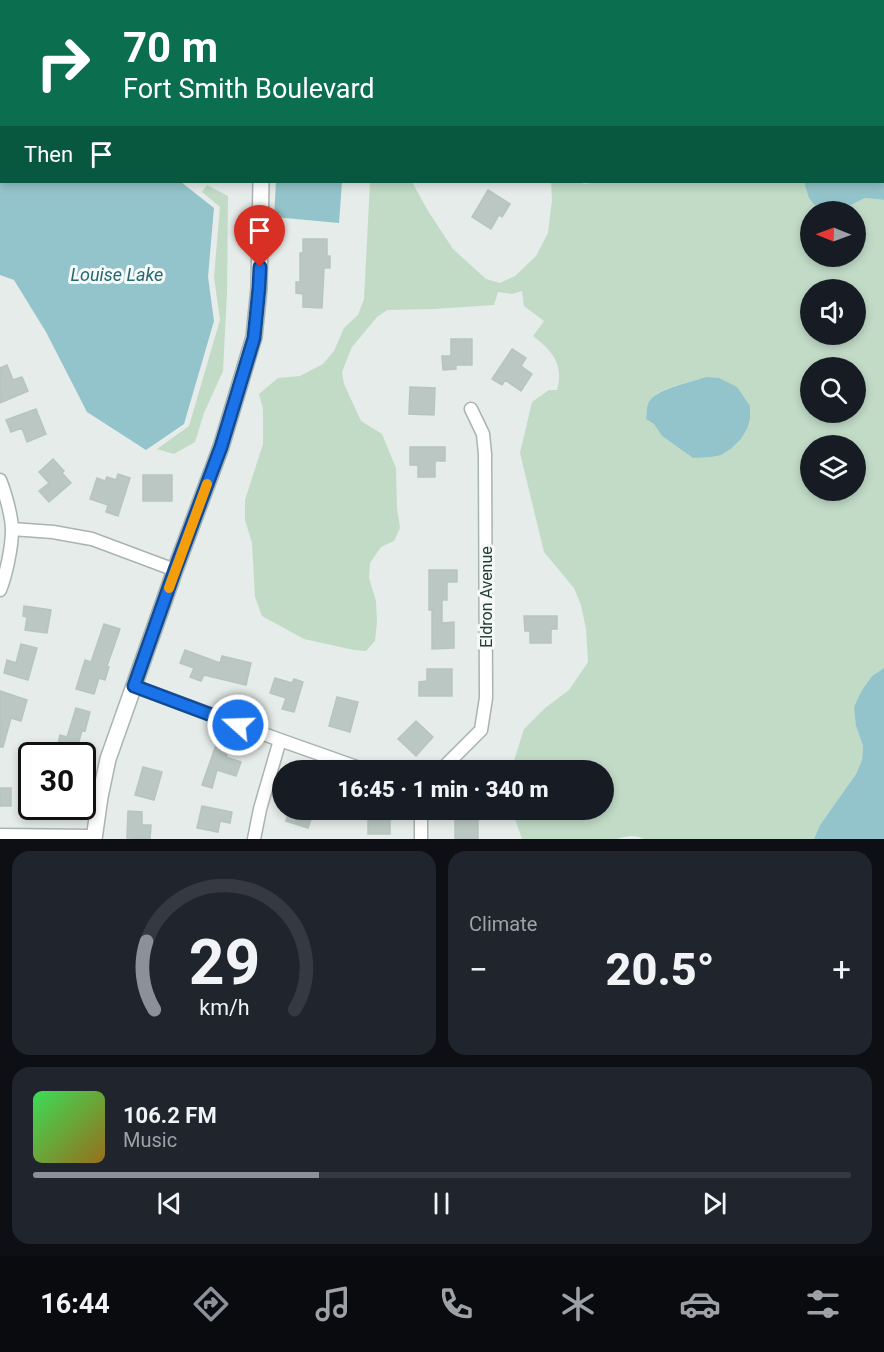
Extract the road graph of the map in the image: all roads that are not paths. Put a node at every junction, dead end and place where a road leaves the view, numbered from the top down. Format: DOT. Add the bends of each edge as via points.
graph roads {
  1 [pos="261,183"];
  2 [pos="471,409"];
  3 [pos="0,480"];
  4 [pos="12,529"];
  5 [pos="175,570"];
  6 [pos="0,590"];
  7 [pos="134,686"];
  8 [pos="280,740"];
  9 [pos="337,760"];
  10 [pos="451,760"];
  11 [pos="421,820"];
  12 [pos="0,835"];
  13 [pos="94,838"];
  14 [pos="254,839"];
  15 [pos="422,839"];
  1 -- 5 [label="street" via="254,338 221,447"];
  2 -- 10 [label="street, Eldron Avenue" via="483,434 485,454 486,698 481,730"];
  3 -- 4 [label="street"];
  4 -- 5 [label="street" via="92,539"];
  4 -- 6 [label="street" via="6,576"];
  5 -- 7 [label="street"];
  7 -- 8 [label="street"];
  7 -- 13 [label="street" via="108,759"];
  8 -- 9 [label="street"];
  8 -- 14 [label="street"];
  11 -- 15 [label="street"];
  12 -- 13 [label="street"];
}
